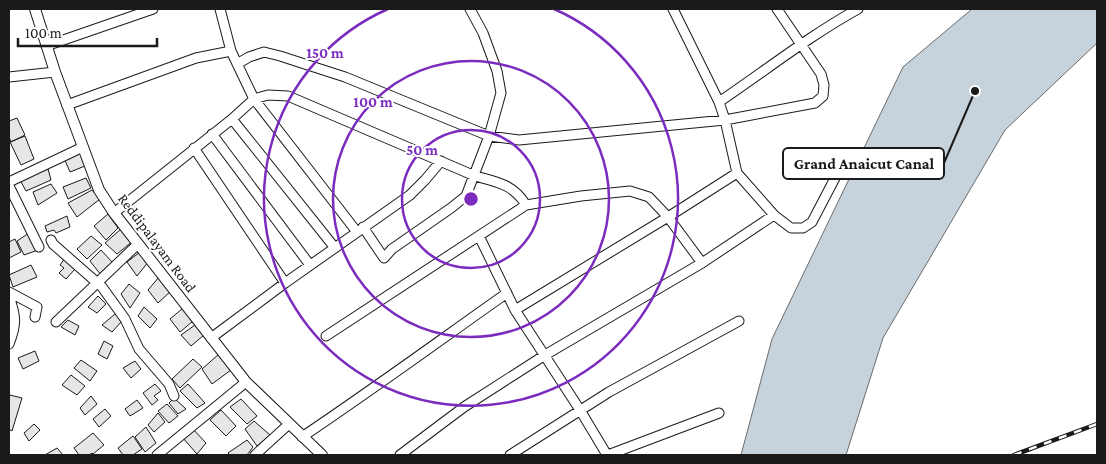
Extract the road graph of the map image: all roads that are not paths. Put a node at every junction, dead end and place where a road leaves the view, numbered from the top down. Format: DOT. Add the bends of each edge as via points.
graph roads {
  1 [pos="35,9"];
  2 [pos="153,9"];
  3 [pos="220,9"];
  4 [pos="470,9"];
  5 [pos="673,9"];
  6 [pos="777,9"];
  7 [pos="858,9"];
  8 [pos="801,44"];
  9 [pos="46,46"];
  10 [pos="231,51"];
  11 [pos="237,64"];
  12 [pos="55,72"];
  13 [pos="9,76"];
  14 [pos="254,99"];
  15 [pos="719,102"];
  16 [pos="67,106"];
  17 [pos="232,119"];
  18 [pos="725,120"];
  19 [pos="212,134"];
  20 [pos="489,136"];
  21 [pos="83,147"];
  22 [pos="194,148"];
  23 [pos="846,157"];
  24 [pos="441,161"];
  25 [pos="737,172"];
  26 [pos="475,176"];
  27 [pos="9,182"];
  28 [pos="9,186"];
  29 [pos="526,205"];
  30 [pos="114,213"];
  31 [pos="774,215"];
  32 [pos="668,217"];
  33 [pos="360,230"];
  34 [pos="479,236"];
  35 [pos="51,240"];
  36 [pos="138,244"];
  37 [pos="39,247"];
  38 [pos="335,248"];
  39 [pos="702,264"];
  40 [pos="310,265"];
  41 [pos="98,283"];
  42 [pos="285,283"];
  43 [pos="9,292"];
  44 [pos="507,293"];
  45 [pos="9,296"];
  46 [pos="515,310"];
  47 [pos="12,314"];
  48 [pos="36,317"];
  49 [pos="739,321"];
  50 [pos="56,322"];
  51 [pos="326,336"];
  52 [pos="211,338"];
  53 [pos="9,344"];
  54 [pos="545,355"];
  55 [pos="246,382"];
  56 [pos="174,396"];
  57 [pos="580,410"];
  58 [pos="719,413"];
  59 [pos="289,424"];
  60 [pos="302,437"];
  61 [pos="156,455"];
  62 [pos="254,455"];
  63 [pos="322,455"];
  64 [pos="400,455"];
  65 [pos="510,455"];
  66 [pos="608,455"];
  1 -- 9 [label="street, Reddipalayam Road"];
  2 -- 9 [label="street"];
  3 -- 10 [label="street"];
  4 -- 20 [label="street" via="483,33 501,93"];
  5 -- 15 [label="street"];
  6 -- 8 [label="street"];
  7 -- 8 [label="street"];
  8 -- 15 [label="street"];
  8 -- 18 [label="street" via="821,74 824,96 815,103"];
  9 -- 12 [label="street, Reddipalayam Road"];
  10 -- 11 [label="street"];
  10 -- 16 [label="street" via="196,58"];
  11 -- 14 [label="street"];
  11 -- 20 [label="street" via="264,52 280,56 345,77"];
  12 -- 13 [label="street"];
  12 -- 16 [label="street, Reddipalayam Road"];
  14 -- 17 [label="street"];
  14 -- 24 [label="street" via="268,95 288,96"];
  14 -- 33 [label="street"];
  15 -- 18 [label="street"];
  16 -- 21 [label="street, Reddipalayam Road"];
  17 -- 19 [label="street"];
  17 -- 38 [label="street"];
  18 -- 20 [label="street" via="519,140"];
  18 -- 25 [label="street"];
  19 -- 22 [label="street"];
  19 -- 40 [label="street"];
  20 -- 26 [label="street"];
  21 -- 27 [label="street"];
  21 -- 30 [label="street, Reddipalayam Road" via="99,190"];
  22 -- 30 [label="street"];
  22 -- 42 [label="street"];
  23 -- 31 [label="street" via="812,222 803,228 791,228"];
  24 -- 26 [label="street"];
  24 -- 33 [label="street" via="410,195"];
  25 -- 31 [label="street"];
  25 -- 32 [label="street"];
  26 -- 29 [label="street" via="507,185 520,195"];
  26 -- 33 [label="street" via="466,196 384,258"];
  28 -- 37 [label="street"];
  29 -- 32 [label="street" via="630,190 649,196"];
  29 -- 34 [label="street"];
  30 -- 36 [label="street, Reddipalayam Road"];
  31 -- 39 [label="street"];
  32 -- 39 [label="street"];
  32 -- 46 [label="street"];
  33 -- 38 [label="street"];
  34 -- 44 [label="street"];
  34 -- 51 [label="street"];
  35 -- 41 [label="street"];
  36 -- 41 [label="street"];
  36 -- 52 [label="street, Reddipalayam Road"];
  38 -- 40 [label="street"];
  39 -- 54 [label="street"];
  40 -- 42 [label="street"];
  41 -- 50 [label="street"];
  41 -- 56 [label="street" via="125,318 139,349 169,384"];
  42 -- 52 [label="street"];
  43 -- 48 [label="street" via="37,307"];
  44 -- 46 [label="street"];
  44 -- 60 [label="street"];
  45 -- 47 [label="street"];
  46 -- 54 [label="street"];
  47 -- 53 [label="street" via="13,334"];
  49 -- 57 [label="street"];
  52 -- 55 [label="street, Reddipalayam Road"];
  54 -- 57 [label="street"];
  54 -- 64 [label="street" via="464,407"];
  55 -- 59 [label="street, Reddipalayam Road"];
  55 -- 61 [label="street"];
  57 -- 65 [label="street"];
  57 -- 66 [label="street"];
  58 -- 66 [label="street"];
  59 -- 60 [label="street, Reddipalayam Road"];
  59 -- 62 [label="street"];
  60 -- 63 [label="street, Reddipalayam Road"];
}
